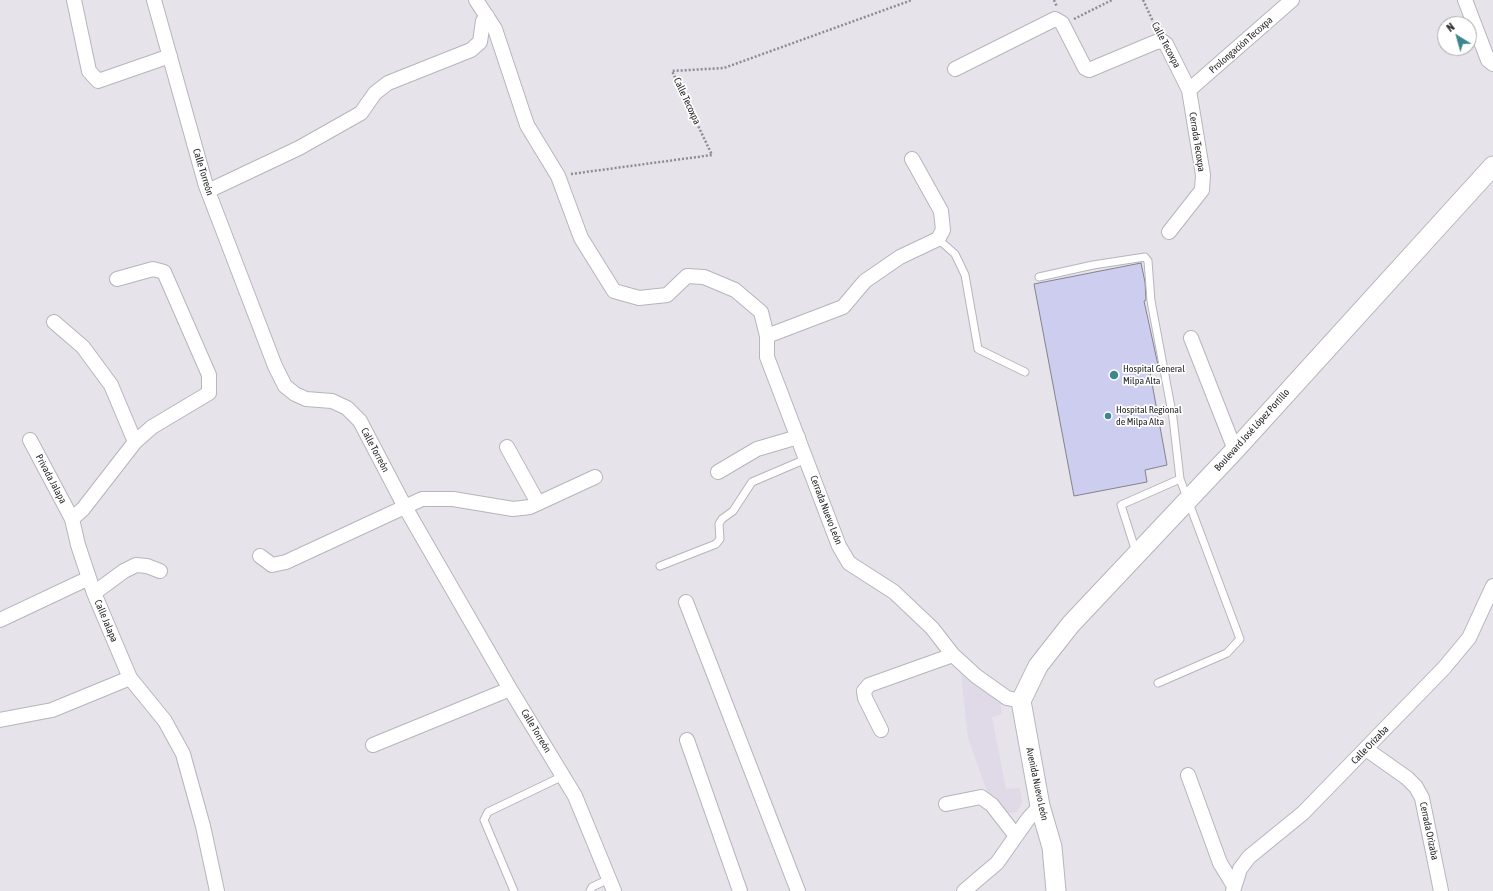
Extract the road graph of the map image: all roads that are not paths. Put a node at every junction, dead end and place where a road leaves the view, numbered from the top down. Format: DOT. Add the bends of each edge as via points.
graph roads {
  1 [pos="74,0"];
  2 [pos="154,0"];
  3 [pos="476,0"];
  4 [pos="1292,0"];
  5 [pos="1465,0"];
  6 [pos="487,16"];
  7 [pos="170,56"];
  8 [pos="1493,64"];
  9 [pos="955,69"];
  10 [pos="1189,90"];
  11 [pos="912,159"];
  12 [pos="1493,166"];
  13 [pos="208,191"];
  14 [pos="1169,232"];
  15 [pos="938,239"];
  16 [pos="1039,277"];
  17 [pos="117,280"];
  18 [pos="54,322"];
  19 [pos="767,336"];
  20 [pos="1191,338"];
  21 [pos="1025,372"];
  22 [pos="798,437"];
  23 [pos="30,440"];
  24 [pos="135,442"];
  25 [pos="507,447"];
  26 [pos="1235,450"];
  27 [pos="806,459"];
  28 [pos="718,472"];
  29 [pos="595,476"];
  30 [pos="1180,479"];
  31 [pos="1189,500"];
  32 [pos="538,503"];
  33 [pos="405,508"];
  34 [pos="72,519"];
  35 [pos="1137,555"];
  36 [pos="260,556"];
  37 [pos="660,566"];
  38 [pos="160,571"];
  39 [pos="88,578"];
  40 [pos="1493,586"];
  41 [pos="94,593"];
  42 [pos="686,602"];
  43 [pos="0,620"];
  44 [pos="953,655"];
  45 [pos="130,678"];
  46 [pos="1158,683"];
  47 [pos="510,689"];
  48 [pos="1021,701"];
  49 [pos="0,720"];
  50 [pos="881,730"];
  51 [pos="688,740"];
  52 [pos="373,745"];
  53 [pos="1366,749"];
  54 [pos="1188,775"];
  55 [pos="564,776"];
  56 [pos="946,804"];
  57 [pos="1040,806"];
  58 [pos="1016,836"];
  59 [pos="612,885"];
  60 [pos="1234,889"];
  61 [pos="217,891"];
  62 [pos="514,891"];
  63 [pos="590,891"];
  64 [pos="740,891"];
  65 [pos="798,891"];
  66 [pos="964,891"];
  67 [pos="1056,891"];
  68 [pos="1441,891"];
  1 -- 7 [label="street" via="88,71 98,81"];
  2 -- 7 [label="street, Calle Torreón"];
  3 -- 6 [label="street, Cerrada Nuevo León"];
  4 -- 10 [label="street, Prolongación Tecoxpa"];
  5 -- 8 [label="street" via="1488,60"];
  6 -- 13 [label="street" via="483,21 480,42 471,50 388,83 375,93 361,113 299,148"];
  6 -- 19 [label="street, Cerrada Nuevo León" via="495,29 527,124 558,176 581,238 614,291 639,298 667,295 687,276 704,277 735,290 761,312"];
  7 -- 13 [label="street, Calle Torreón"];
  9 -- 10 [label="street, Calle Tecoxpa" via="1055,19 1062,23 1085,68 1089,70 1162,41"];
  10 -- 14 [label="street, Cerrada Tecoxpa" via="1203,175 1202,190"];
  11 -- 15 [label="street" via="941,212 943,230"];
  12 -- 26 [label="main road, Boulevard José López Portillo"];
  13 -- 33 [label="street, Calle Torreón" via="285,386 306,399 332,401 347,408 360,421"];
  15 -- 19 [label="street" via="900,257 865,281 843,307"];
  15 -- 21 [label="lane" via="955,254 965,275 978,349"];
  16 -- 30 [label="lane" via="1145,257 1148,261 1151,301 1173,418"];
  17 -- 24 [label="street" via="153,269 164,272 209,375 209,393 166,417"];
  18 -- 24 [label="street" via="83,347 111,385"];
  19 -- 22 [label="street, Cerrada Nuevo León" via="767,357"];
  20 -- 26 [label="street"];
  22 -- 27 [label="street, Cerrada Nuevo León"];
  22 -- 28 [label="street" via="757,449"];
  23 -- 34 [label="street, Privada Jalapa"];
  24 -- 34 [label="street" via="83,509"];
  25 -- 32 [label="street"];
  26 -- 31 [label="main road, Boulevard José López Portillo"];
  27 -- 37 [label="lane" via="752,482 733,511 719,524 720,539 716,544"];
  27 -- 44 [label="street, Cerrada Nuevo León" via="839,546 849,563 894,592 932,628"];
  29 -- 32 [label="street"];
  30 -- 31 [label="lane"];
  30 -- 35 [label="lane" via="1121,505"];
  31 -- 35 [label="main road, Boulevard José López Portillo"];
  31 -- 46 [label="lane" via="1240,639 1228,653"];
  32 -- 33 [label="street" via="530,507 513,509 453,499 422,499"];
  33 -- 36 [label="street" via="286,562 272,565"];
  33 -- 47 [label="street, Calle Torreón"];
  34 -- 39 [label="street, Calle Jalapa"];
  35 -- 48 [label="main road, Boulevard José López Portillo" via="1066,630 1038,666"];
  38 -- 41 [label="street" via="136,565"];
  39 -- 41 [label="street, Calle Jalapa"];
  39 -- 43 [label="street"];
  40 -- 53 [label="street, Calle Orizaba" via="1469,638 1444,668"];
  41 -- 45 [label="street, Calle Jalapa"];
  42 -- 65 [label="street"];
  44 -- 48 [label="street, Cerrada Nuevo León" via="976,676 1007,698"];
  44 -- 50 [label="street" via="869,685 864,691 865,698"];
  45 -- 49 [label="street" via="52,710"];
  45 -- 61 [label="street, Calle Jalapa" via="165,721 183,754 204,826"];
  47 -- 52 [label="street"];
  47 -- 55 [label="street, Calle Torreón"];
  48 -- 57 [label="main road, Avenida Nuevo León"];
  51 -- 64 [label="street"];
  53 -- 60 [label="street, Calle Orizaba" via="1303,813 1249,857 1240,869"];
  53 -- 68 [label="street, Cerrada Orizaba" via="1407,778 1422,798"];
  54 -- 60 [label="street" via="1220,863"];
  55 -- 59 [label="street, Calle Torreón" via="575,796"];
  55 -- 62 [label="lane" via="488,812 484,820"];
  56 -- 58 [label="street" via="981,796 992,805"];
  57 -- 58 [label="street"];
  57 -- 67 [label="main road, Avenida Nuevo León" via="1052,847"];
  58 -- 66 [label="street" via="997,864"];
  59 -- 63 [label="lane" via="592,887"];
}
